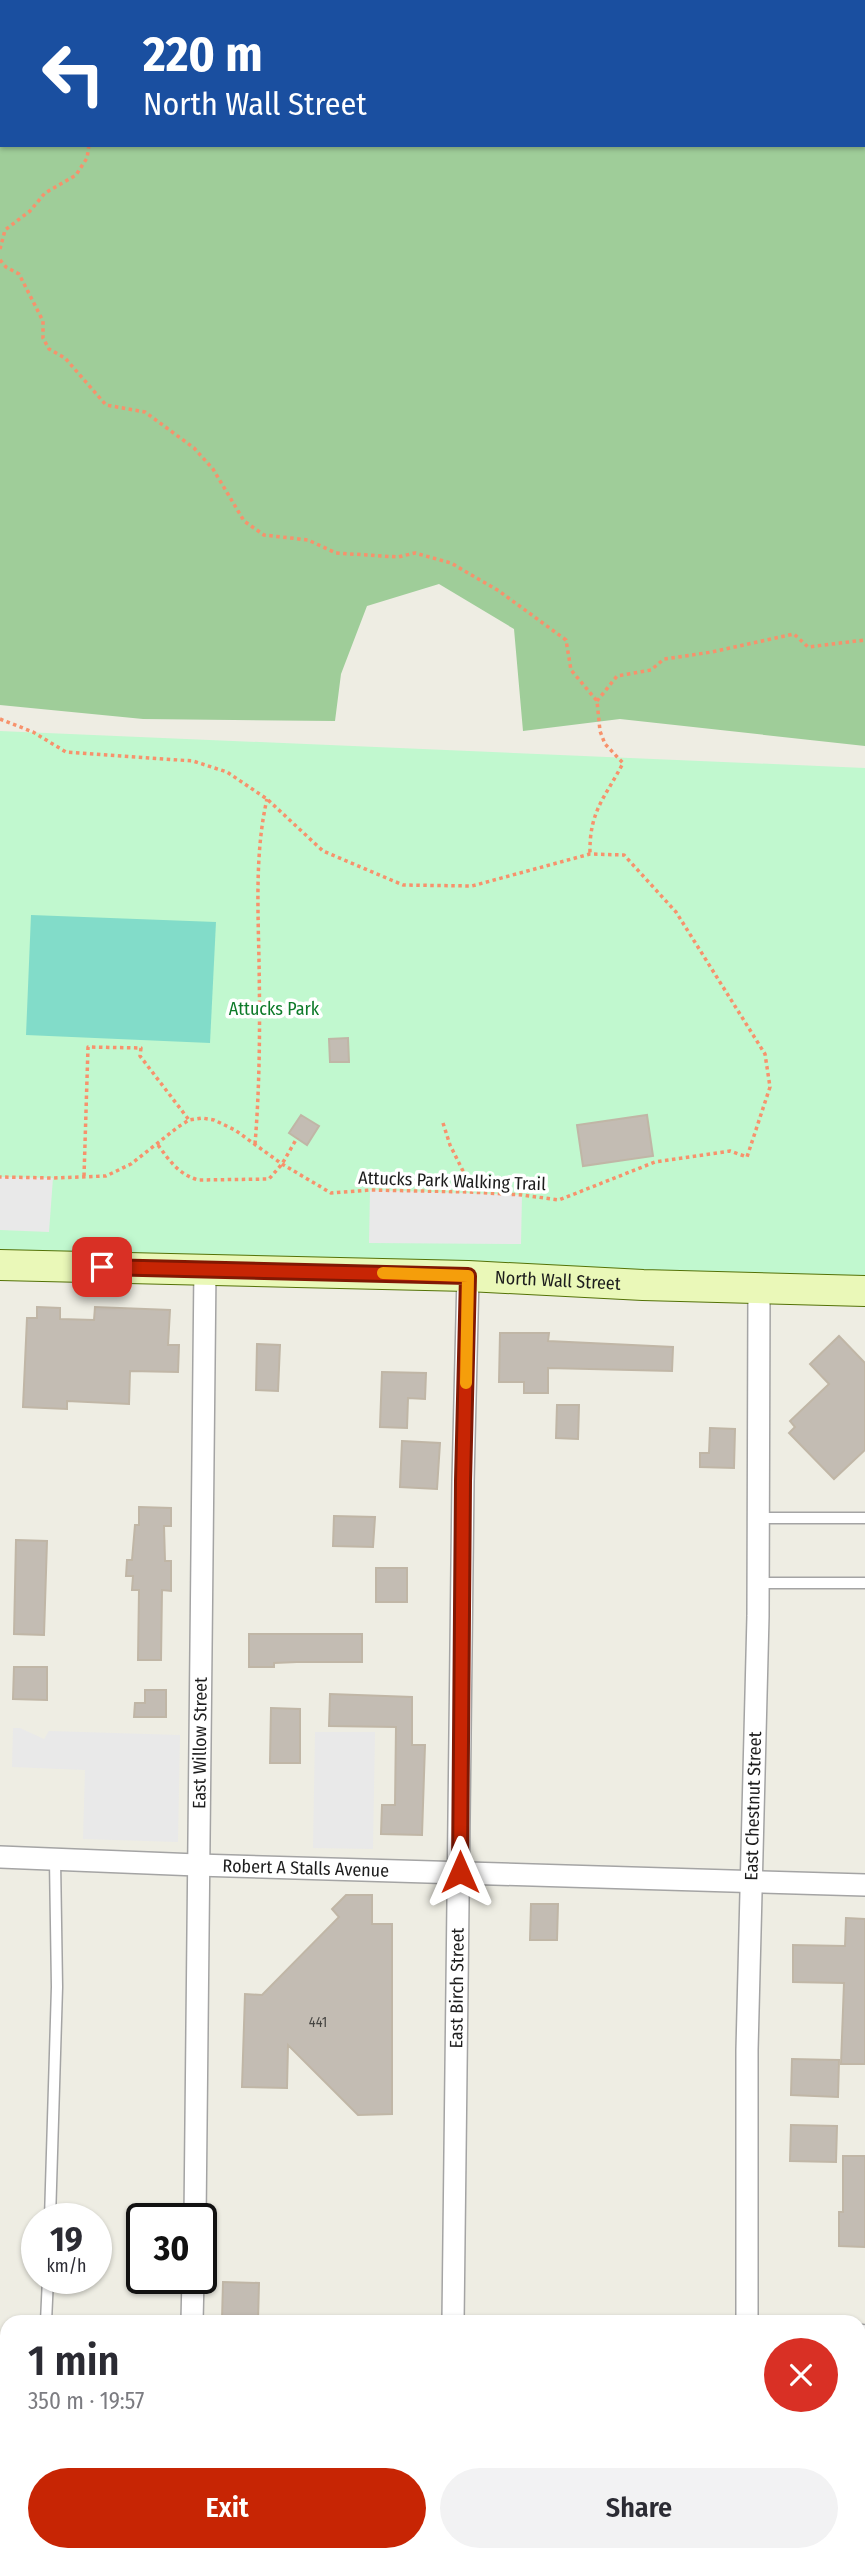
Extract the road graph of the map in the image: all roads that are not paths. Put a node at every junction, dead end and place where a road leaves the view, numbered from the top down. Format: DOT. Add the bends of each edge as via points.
graph roads {
  1 [pos="0,1265"];
  2 [pos="205,1268"];
  3 [pos="468,1276"];
  4 [pos="759,1289"];
  5 [pos="865,1291"];
  6 [pos="758,1518"];
  7 [pos="865,1518"];
  8 [pos="758,1583"];
  9 [pos="865,1583"];
  10 [pos="0,1857"];
  11 [pos="55,1860"];
  12 [pos="197,1866"];
  13 [pos="460,1872"];
  14 [pos="750,1880"];
  15 [pos="865,1885"];
  16 [pos="50,2203"];
  17 [pos="195,2203"];
  18 [pos="47,2294"];
  19 [pos="193,2294"];
  20 [pos="46,2315"];
  21 [pos="192,2315"];
  22 [pos="453,2315"];
  23 [pos="747,2315"];
  1 -- 2 [label="street, North Wall Street"];
  2 -- 3 [label="street, North Wall Street"];
  2 -- 12 [label="street, East Willow Street"];
  3 -- 4 [label="street, North Wall Street"];
  3 -- 13 [label="street, East Birch Street"];
  4 -- 5 [label="street, North Wall Street"];
  4 -- 6 [label="street, East Chestnut Street"];
  6 -- 7 [label="lane"];
  6 -- 8 [label="street, East Chestnut Street"];
  8 -- 9 [label="lane"];
  8 -- 14 [label="street, East Chestnut Street"];
  10 -- 11 [label="street, Robert A Stalls Avenue"];
  11 -- 12 [label="street, Robert A Stalls Avenue"];
  11 -- 16 [label="lane" via="57,1987"];
  12 -- 13 [label="street, Robert A Stalls Avenue"];
  12 -- 17 [label="street, East Willow Street"];
  13 -- 14 [label="street, Robert A Stalls Avenue"];
  13 -- 22 [label="street, East Birch Street"];
  14 -- 15 [label="street, Robert A Stalls Avenue"];
  14 -- 23 [label="street, East Chestnut Street"];
  18 -- 20 [label="lane"];
  19 -- 21 [label="street"];
}
